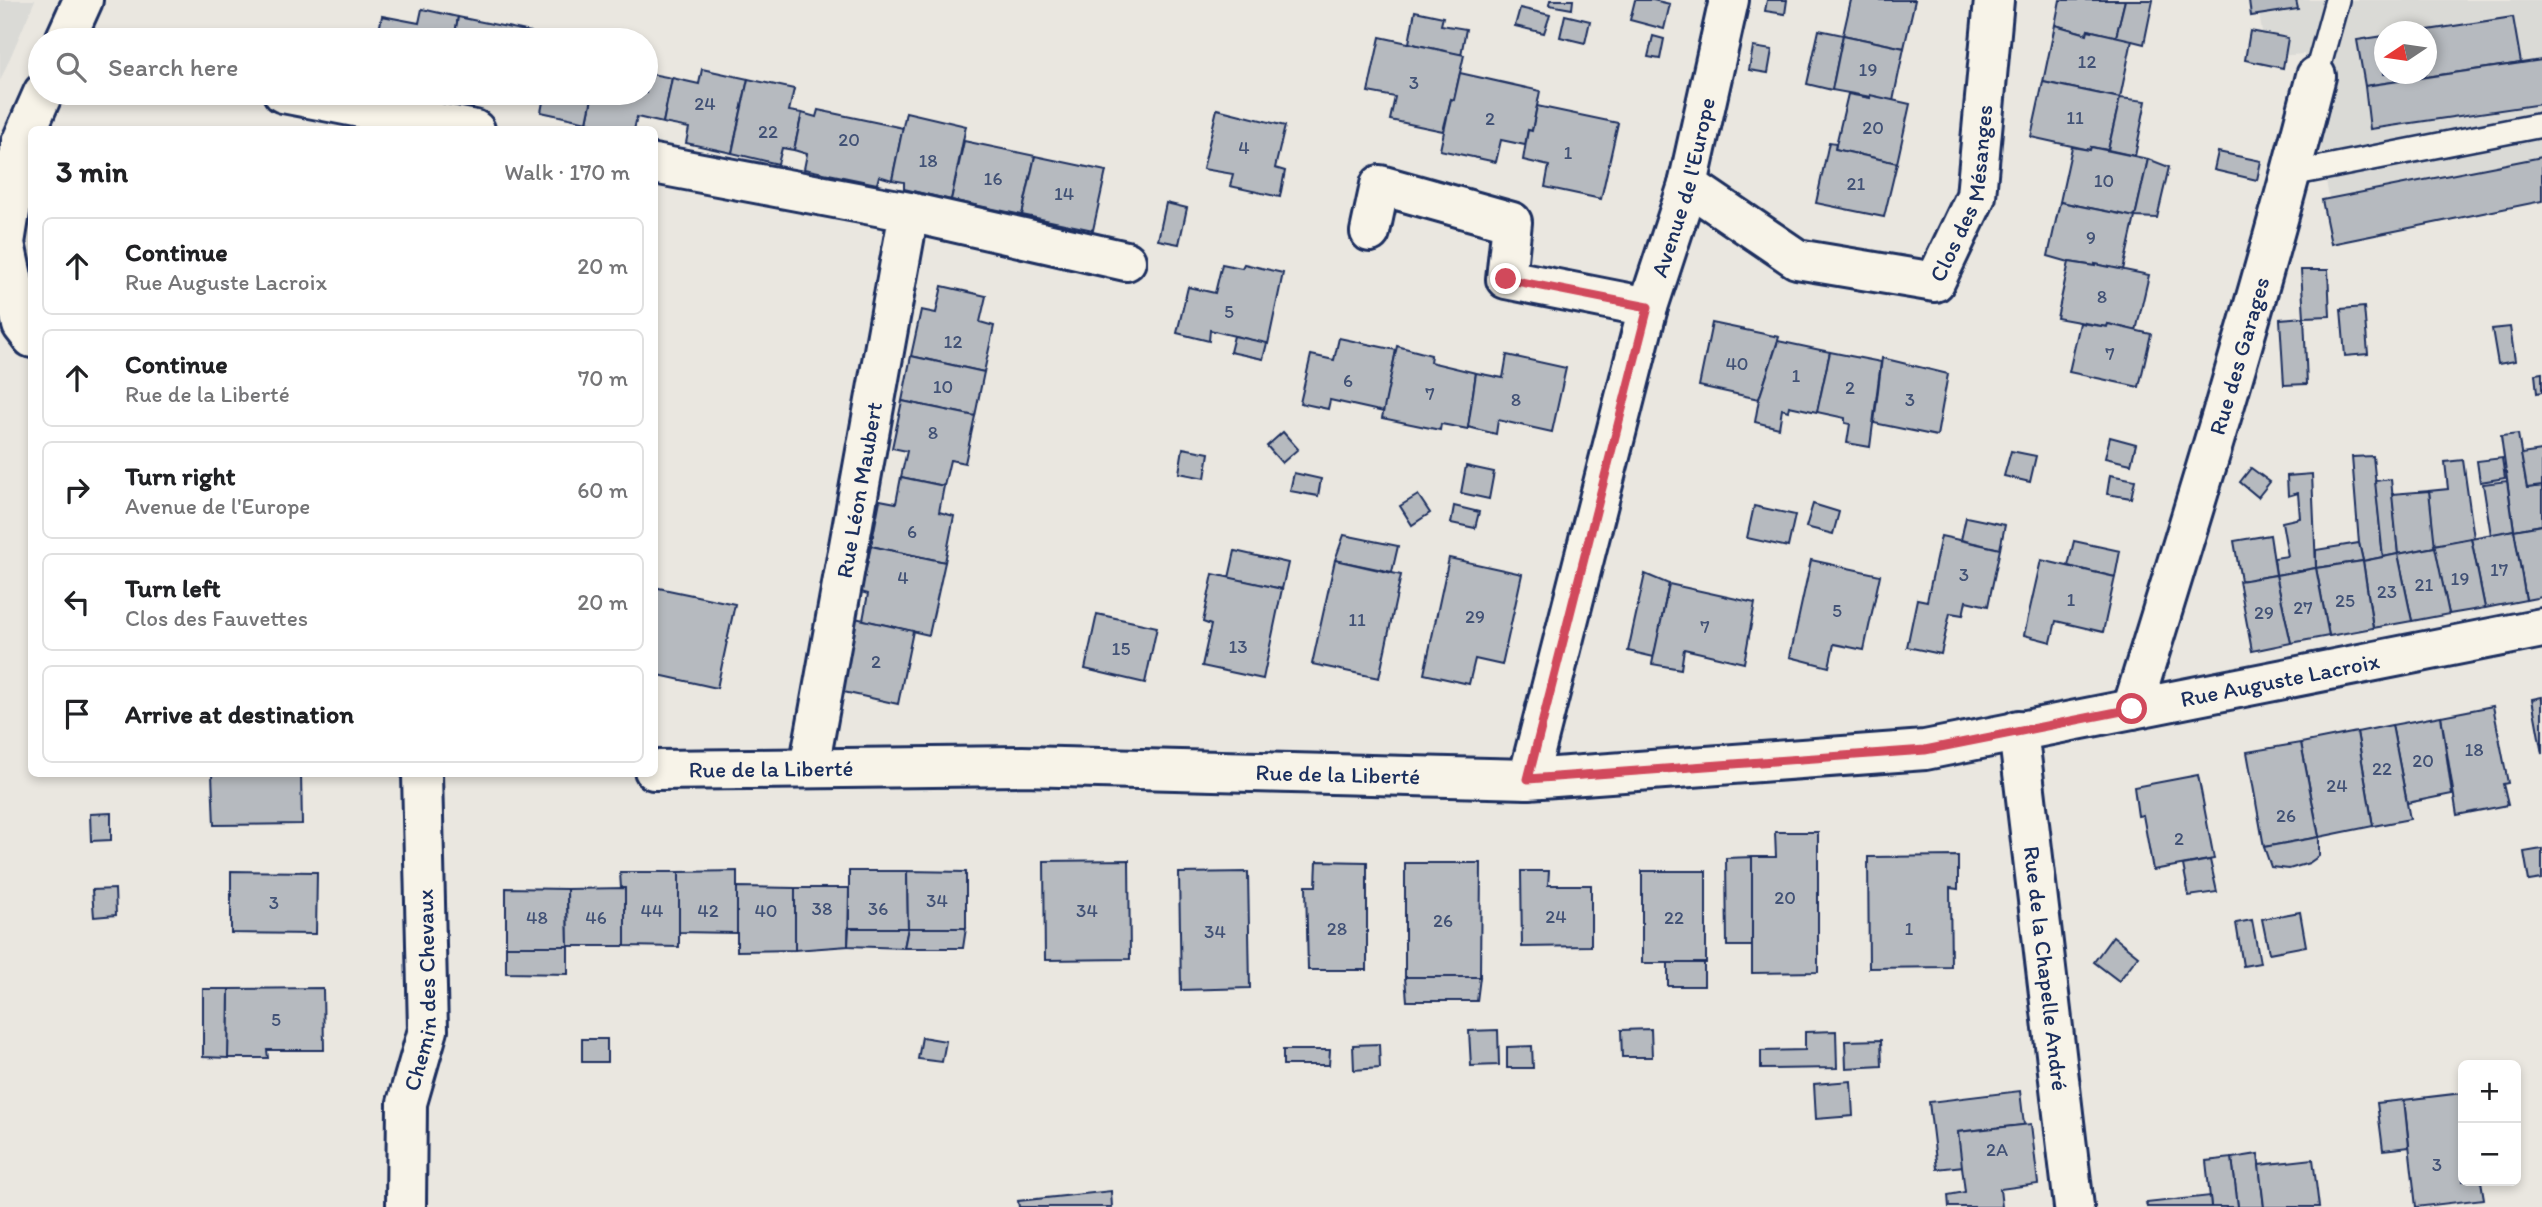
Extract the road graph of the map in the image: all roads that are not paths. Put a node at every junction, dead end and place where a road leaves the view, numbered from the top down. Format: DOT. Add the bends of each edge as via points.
graph roads {
  1 [pos="83,0"];
  2 [pos="1729,0"];
  3 [pos="1994,0"];
  4 [pos="2337,0"];
  5 [pos="70,28"];
  6 [pos="2316,76"];
  7 [pos="38,105"];
  8 [pos="345,105"];
  9 [pos="2542,125"];
  10 [pos="28,126"];
  11 [pos="454,126"];
  12 [pos="28,127"];
  13 [pos="658,165"];
  14 [pos="2291,174"];
  15 [pos="1688,185"];
  16 [pos="909,212"];
  17 [pos="1370,232"];
  18 [pos="3,243"];
  19 [pos="1126,261"];
  20 [pos="1648,307"];
  21 [pos="28,333"];
  22 [pos="2542,628"];
  23 [pos="2132,709"];
  24 [pos="2018,730"];
  25 [pos="808,768"];
  26 [pos="658,770"];
  27 [pos="422,777"];
  28 [pos="1528,779"];
  29 [pos="406,1207"];
  30 [pos="2074,1207"];
  1 -- 5 [label="street"];
  2 -- 15 [label="street, Avenue de l'Europe"];
  3 -- 15 [label="street, Clos des Mésanges" via="1976,195 1935,282 1797,259"];
  4 -- 6 [label="lane, Rue des Garages"];
  6 -- 14 [label="street, Rue des Garages"];
  7 -- 10 [label="street"];
  8 -- 11 [label="street"];
  9 -- 14 [label="lane"];
  12 -- 18 [label="street"];
  13 -- 16 [label="street"];
  14 -- 23 [label="street, Rue des Garages"];
  15 -- 20 [label="street, Avenue de l'Europe"];
  16 -- 19 [label="street"];
  16 -- 25 [label="street, Rue Léon Maubert"];
  17 -- 20 [label="street" via="1380,185 1512,222 1506,279"];
  18 -- 21 [label="street" via="22,325"];
  20 -- 28 [label="street, Avenue de l'Europe"];
  22 -- 23 [label="street, Rue Auguste Lacroix"];
  23 -- 24 [label="street, Rue Auguste Lacroix"];
  24 -- 28 [label="street, Rue de la Liberté" via="1925,750"];
  24 -- 30 [label="street, Rue de la Chapelle André"];
  25 -- 26 [label="street, Rue de la Liberté"];
  25 -- 28 [label="street, Rue de la Liberté" via="1022,766"];
  27 -- 29 [label="street, Chemin des Chevaux" via="428,1030 407,1103"];
}
